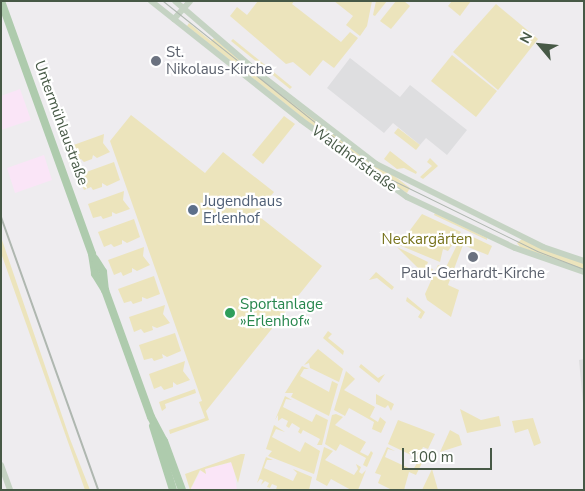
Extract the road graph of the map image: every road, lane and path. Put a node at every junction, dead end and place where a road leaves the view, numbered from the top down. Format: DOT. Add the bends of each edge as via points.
graph roads {
  1 [pos="1,1"];
  2 [pos="152,1"];
  3 [pos="175,1"];
  4 [pos="190,1"];
  5 [pos="184,9"];
  6 [pos="174,19"];
  7 [pos="584,261"];
  8 [pos="584,272"];
  9 [pos="152,422"];
  10 [pos="1,465"];
  11 [pos="10,490"];
  12 [pos="172,490"];
  13 [pos="182,490"];
  1 -- 9 [label="main road, Untermühlaustraße" via="92,254 103,272 105,290"];
  2 -- 6 [label="street, Waldhofstraße"];
  3 -- 5 [label="street, Waldhofstraße"];
  4 -- 5 [label="street"];
  5 -- 6 [label="street"];
  5 -- 7 [label="street, Waldhofstraße" via="267,80 376,164 543,247"];
  6 -- 8 [label="street, Waldhofstraße" via="298,118 407,197 515,248"];
  9 -- 12 [label="main road, Untermühlaustraße" via="156,445"];
  9 -- 13 [label="main road, Untermühlaustraße" via="164,441"];
  10 -- 11 [label="street"];
}
